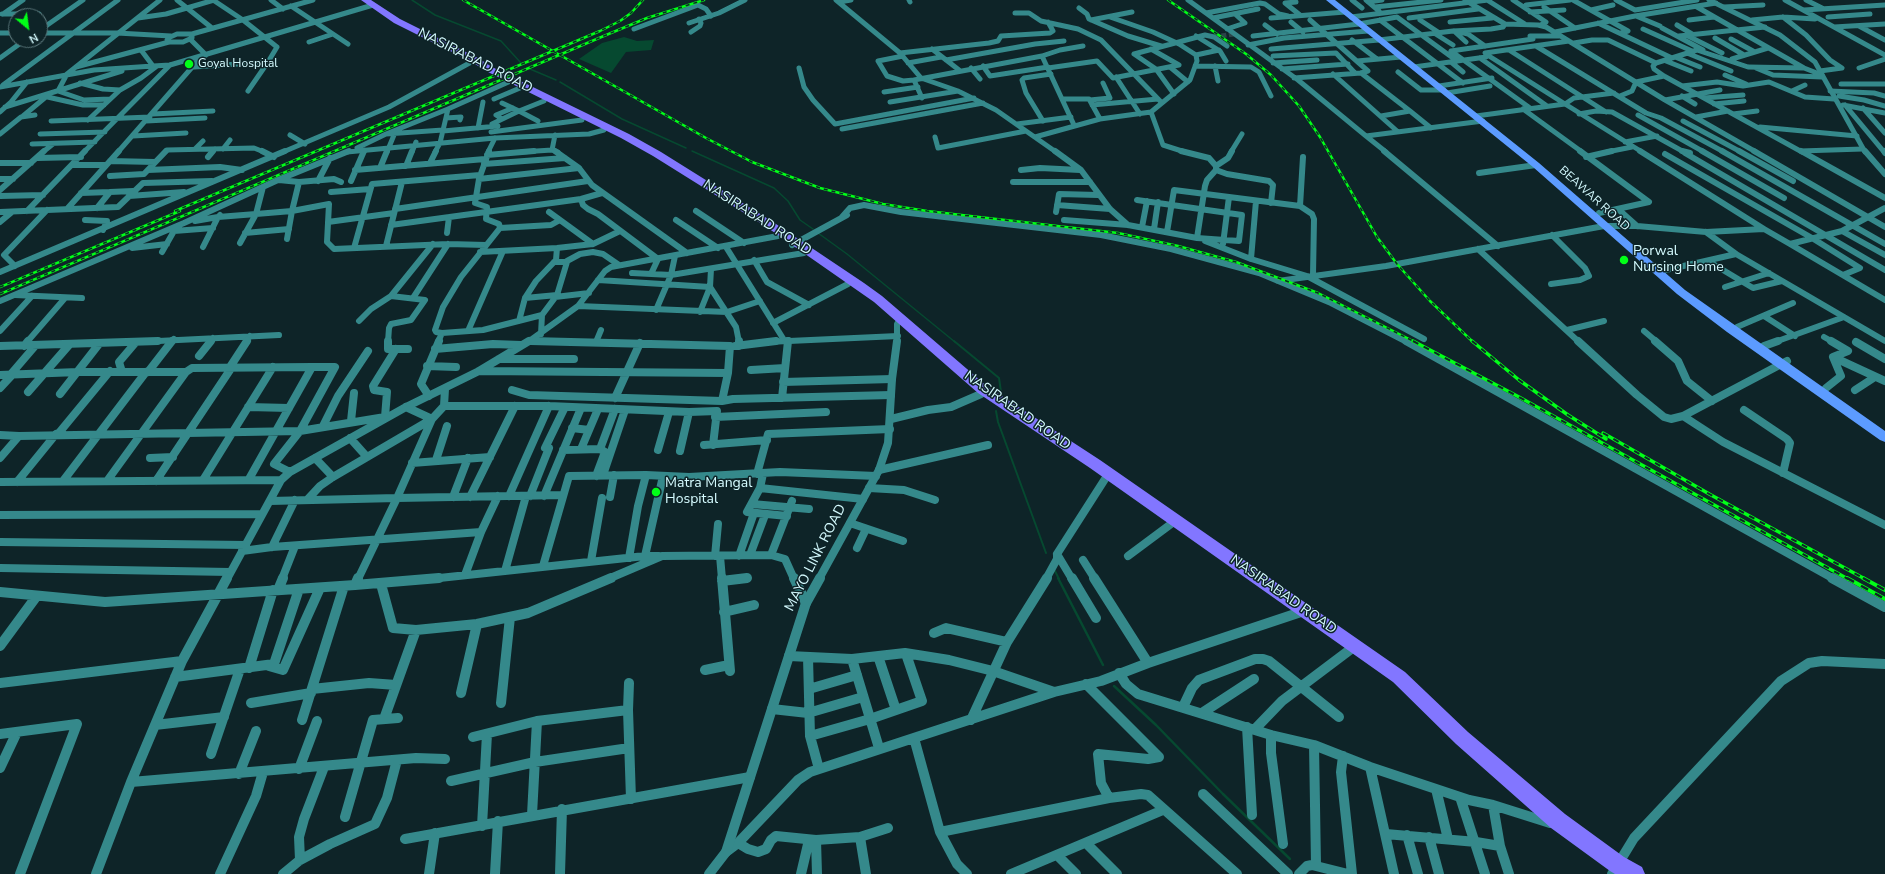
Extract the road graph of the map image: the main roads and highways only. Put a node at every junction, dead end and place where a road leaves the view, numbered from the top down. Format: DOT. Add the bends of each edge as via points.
graph roads {
  1 [pos="1330,0"];
  2 [pos="1336,0"];
  3 [pos="367,2"];
  4 [pos="1357,21"];
  5 [pos="1382,39"];
  6 [pos="1417,67"];
  7 [pos="515,83"];
  8 [pos="1480,118"];
  9 [pos="1609,226"];
  10 [pos="799,244"];
  11 [pos="1708,309"];
  12 [pos="898,326"];
  13 [pos="1784,362"];
  14 [pos="1885,431"];
  15 [pos="1885,437"];
  16 [pos="1301,612"];
  17 [pos="1397,679"];
  18 [pos="1617,870"];
  19 [pos="1635,874"];
  1 -- 4 [label="main road, BEAWAR ROAD"];
  2 -- 4 [label="main road, BEAWAR ROAD"];
  3 -- 7 [label="highway, NASIRABAD ROAD" via="451,51"];
  4 -- 5 [label="main road, BEAWAR ROAD"];
  5 -- 6 [label="main road, BEAWAR ROAD"];
  5 -- 6 [label="main road, BEAWAR ROAD" via="1401,57"];
  6 -- 8 [label="main road, BEAWAR ROAD"];
  7 -- 10 [label="highway, NASIRABAD ROAD" via="657,154"];
  7 -- 10 [label="highway, NASIRABAD ROAD" via="544,101 604,130 778,236"];
  8 -- 9 [label="main road, BEAWAR ROAD"];
  8 -- 9 [label="main road, BEAWAR ROAD" via="1599,213"];
  9 -- 11 [label="main road, BEAWAR ROAD"];
  10 -- 12 [label="highway, NASIRABAD ROAD"];
  10 -- 12 [label="highway, NASIRABAD ROAD" via="872,295"];
  11 -- 13 [label="main road, BEAWAR ROAD"];
  11 -- 13 [label="main road, BEAWAR ROAD"];
  12 -- 16 [label="highway, NASIRABAD ROAD" via="984,390 1095,464"];
  12 -- 16 [label="highway, NASIRABAD ROAD" via="981,394"];
  13 -- 14 [label="main road, BEAWAR ROAD" via="1826,388"];
  13 -- 15 [label="main road, BEAWAR ROAD"];
  16 -- 17 [label="highway, NASIRABAD ROAD"];
  16 -- 17 [label="highway, NASIRABAD ROAD"];
  17 -- 18 [label="highway, NASIRABAD ROAD" via="1554,822"];
  18 -- 19 [label="highway, NASIRABAD ROAD"];
}
